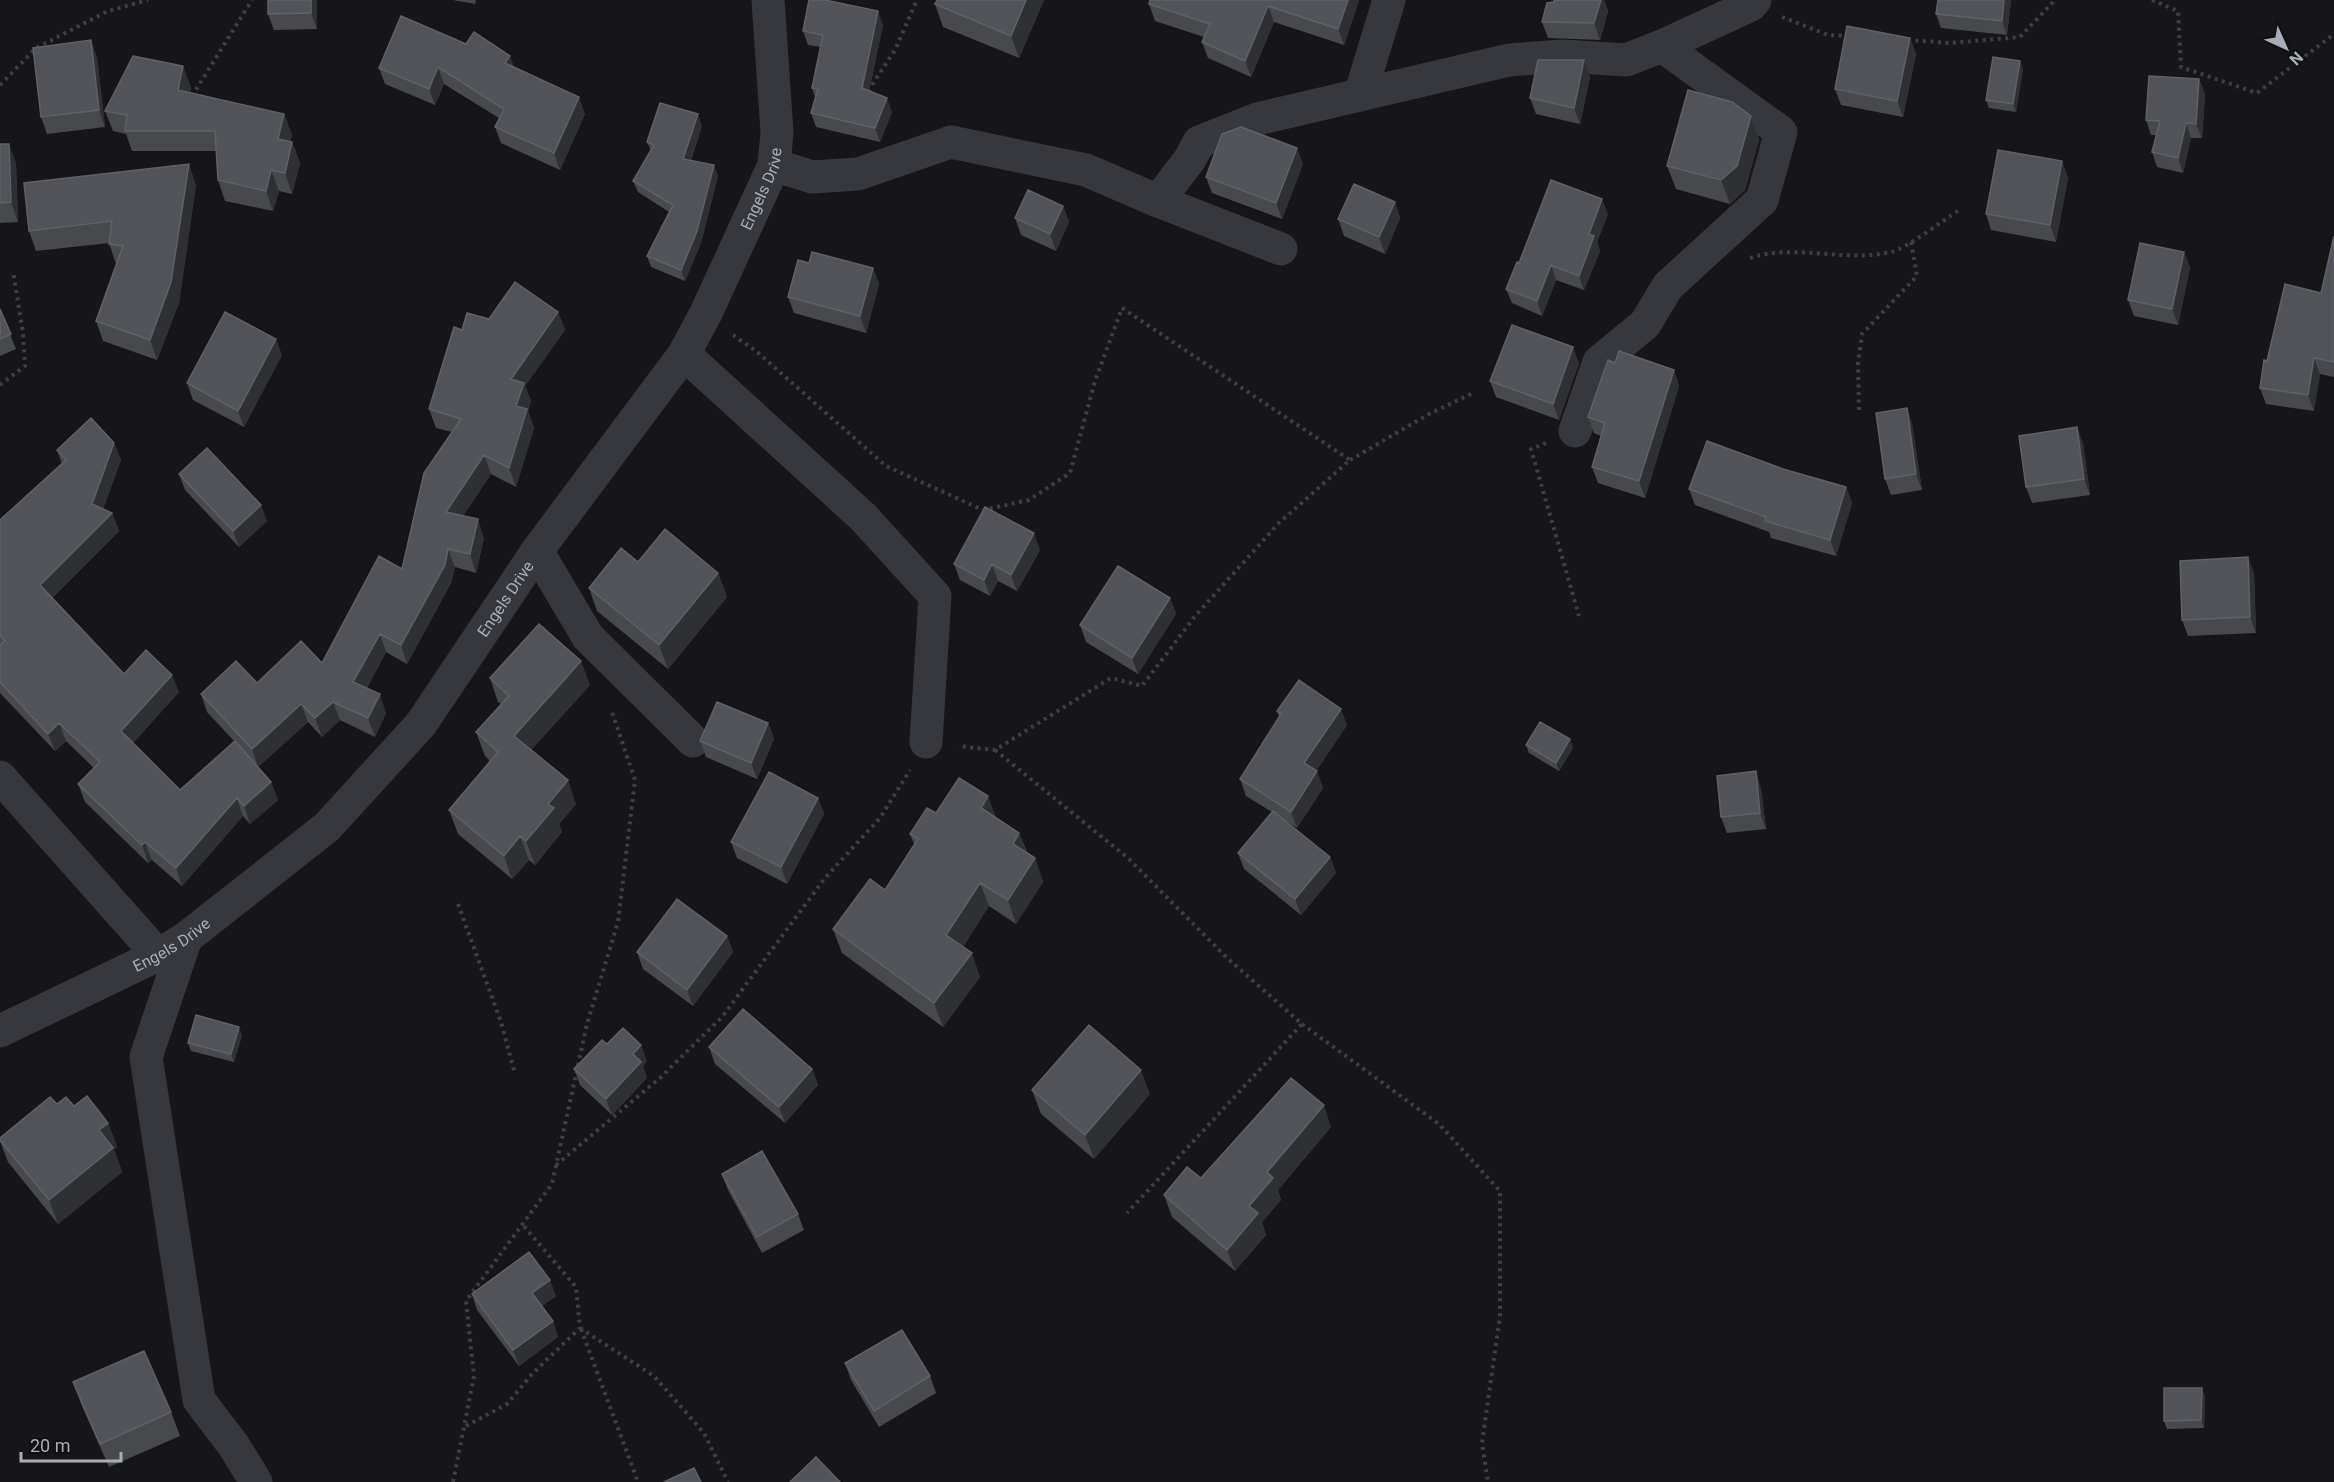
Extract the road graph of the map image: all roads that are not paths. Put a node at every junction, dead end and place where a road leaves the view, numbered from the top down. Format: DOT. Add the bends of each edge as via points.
graph roads {
  1 [pos="768,0"];
  2 [pos="1389,0"];
  3 [pos="1753,2"];
  4 [pos="1662,46"];
  5 [pos="1360,95"];
  6 [pos="774,165"];
  7 [pos="1158,201"];
  8 [pos="1281,249"];
  9 [pos="684,354"];
  10 [pos="1575,431"];
  11 [pos="537,551"];
  12 [pos="693,741"];
  13 [pos="926,742"];
  14 [pos="0,777"];
  15 [pos="186,938"];
  16 [pos="158,955"];
  17 [pos="0,1031"];
  18 [pos="256,1482"];
  1 -- 6 [label="street, Engels Drive" via="777,132"];
  2 -- 5 [label="street"];
  3 -- 4 [label="street"];
  4 -- 5 [label="street" via="1626,60 1563,56 1509,60"];
  4 -- 10 [label="street" via="1781,132 1762,200 1668,286 1645,324 1599,362"];
  5 -- 7 [label="street" via="1257,119 1199,142"];
  6 -- 7 [label="street" via="812,177 858,174 951,142 1086,170"];
  6 -- 9 [label="street, Engels Drive"];
  7 -- 8 [label="street"];
  9 -- 11 [label="street, Engels Drive"];
  9 -- 13 [label="street" via="863,517 935,596"];
  11 -- 12 [label="street" via="588,637"];
  11 -- 15 [label="street, Engels Drive" via="413,733 327,827"];
  14 -- 16 [label="street"];
  15 -- 16 [label="street, Engels Drive"];
  15 -- 18 [label="street" via="146,1057 199,1400"];
  16 -- 17 [label="street, Engels Drive"];
}
